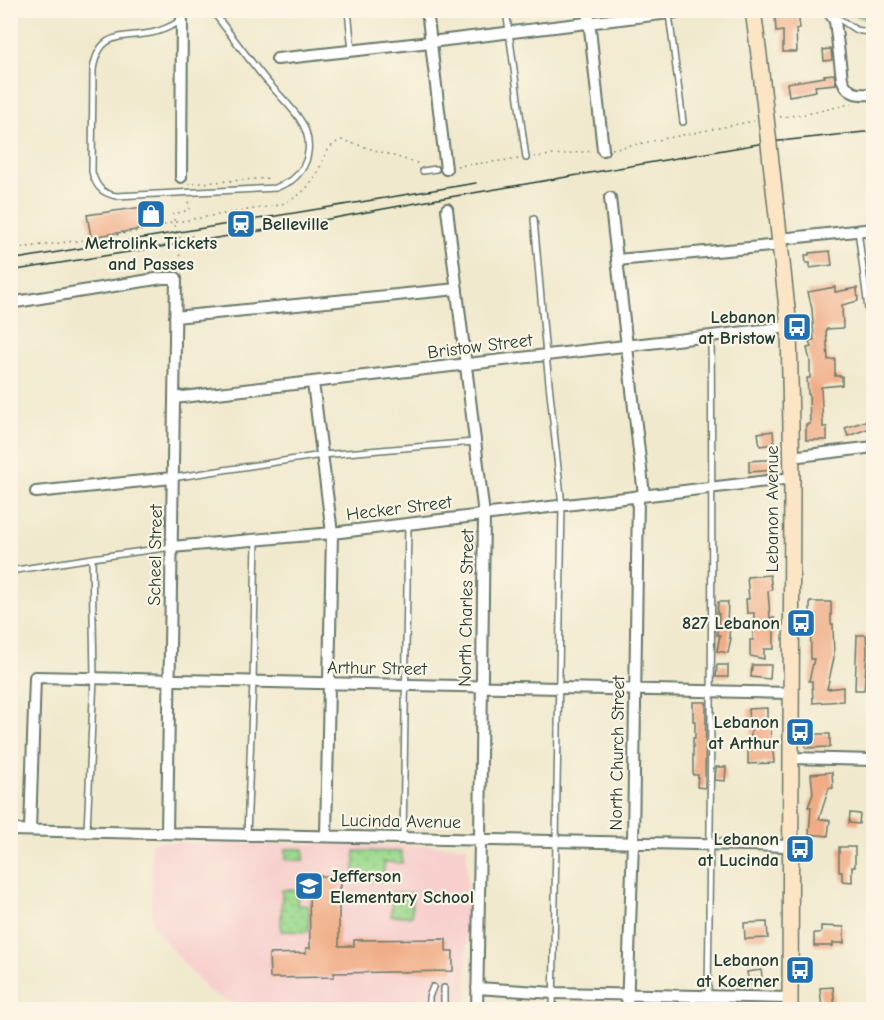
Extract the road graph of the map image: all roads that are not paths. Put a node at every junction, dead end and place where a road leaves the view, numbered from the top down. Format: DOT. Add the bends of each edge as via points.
graph roads {
  1 [pos="212,10"];
  2 [pos="348,10"];
  3 [pos="427,10"];
  4 [pos="506,10"];
  5 [pos="588,10"];
  6 [pos="694,10"];
  7 [pos="753,10"];
  8 [pos="829,11"];
  9 [pos="669,12"];
  10 [pos="182,15"];
  11 [pos="589,22"];
  12 [pos="509,32"];
  13 [pos="873,33"];
  14 [pos="430,42"];
  15 [pos="352,51"];
  16 [pos="277,59"];
  17 [pos="873,94"];
  18 [pos="683,122"];
  19 [pos="603,150"];
  20 [pos="526,158"];
  21 [pos="441,169"];
  22 [pos="423,171"];
  23 [pos="185,180"];
  24 [pos="610,198"];
  25 [pos="447,208"];
  26 [pos="534,219"];
  27 [pos="873,229"];
  28 [pos="858,230"];
  29 [pos="780,242"];
  30 [pos="618,260"];
  31 [pos="457,289"];
  32 [pos="10,303"];
  33 [pos="175,317"];
  34 [pos="789,327"];
  35 [pos="711,336"];
  36 [pos="628,345"];
  37 [pos="546,355"];
  38 [pos="873,356"];
  39 [pos="466,364"];
  40 [pos="313,383"];
  41 [pos="174,398"];
  42 [pos="475,442"];
  43 [pos="873,447"];
  44 [pos="322,454"];
  45 [pos="791,457"];
  46 [pos="172,478"];
  47 [pos="792,478"];
  48 [pos="713,487"];
  49 [pos="36,492"];
  50 [pos="641,496"];
  51 [pos="562,506"];
  52 [pos="484,515"];
  53 [pos="408,524"];
  54 [pos="332,533"];
  55 [pos="256,540"];
  56 [pos="172,548"];
  57 [pos="92,558"];
  58 [pos="10,571"];
  59 [pos="873,666"];
  60 [pos="94,678"];
  61 [pos="169,680"];
  62 [pos="253,682"];
  63 [pos="330,683"];
  64 [pos="405,685"];
  65 [pos="482,687"];
  66 [pos="559,688"];
  67 [pos="634,690"];
  68 [pos="712,692"];
  69 [pos="791,693"];
  70 [pos="791,758"];
  71 [pos="873,760"];
  72 [pos="10,830"];
  73 [pos="30,830"];
  74 [pos="87,831"];
  75 [pos="167,833"];
  76 [pos="247,835"];
  77 [pos="326,836"];
  78 [pos="403,838"];
  79 [pos="480,839"];
  80 [pos="556,841"];
  81 [pos="633,842"];
  82 [pos="710,844"];
  83 [pos="791,846"];
  84 [pos="432,987"];
  85 [pos="444,988"];
  86 [pos="477,988"];
  87 [pos="553,993"];
  88 [pos="627,994"];
  89 [pos="693,996"];
  90 [pos="708,996"];
  91 [pos="790,1004"];
  92 [pos="429,1010"];
  93 [pos="444,1010"];
  94 [pos="477,1010"];
  95 [pos="553,1010"];
  96 [pos="627,1010"];
  97 [pos="694,1010"];
  1 -- 10 [label="lane" via="299,118 309,141 302,169 292,181 276,188 106,194 92,172 94,60 112,38 160,31"];
  2 -- 15 [label="lane"];
  3 -- 14 [label="street"];
  4 -- 12 [label="lane"];
  5 -- 11 [label="street"];
  6 -- 9 [label="street"];
  7 -- 29 [label="main road, Lebanon Avenue, bridge"];
  8 -- 13 [label="lane" via="856,30"];
  8 -- 17 [label="street" via="835,21 844,85 855,94"];
  9 -- 11 [label="street"];
  9 -- 18 [label="lane"];
  10 -- 23 [label="street"];
  11 -- 12 [label="street"];
  11 -- 19 [label="street"];
  12 -- 14 [label="street"];
  12 -- 20 [label="lane"];
  14 -- 15 [label="street"];
  14 -- 21 [label="street"];
  15 -- 16 [label="street"];
  21 -- 22 [label="lane"];
  24 -- 30 [label="street, North Church Street"];
  25 -- 31 [label="street, North Charles Street"];
  26 -- 37 [label="lane"];
  27 -- 28 [label="street"];
  28 -- 29 [label="street"];
  28 -- 38 [label="lane"];
  29 -- 30 [label="street"];
  29 -- 34 [label="main road, Lebanon Avenue"];
  30 -- 36 [label="street, North Church Street"];
  31 -- 33 [label="street"];
  31 -- 39 [label="street, North Charles Street"];
  32 -- 33 [label="street, Scheel Street" via="176,278"];
  33 -- 41 [label="street, Scheel Street"];
  34 -- 35 [label="street, Bristow Street"];
  34 -- 45 [label="main road, Lebanon Avenue"];
  35 -- 36 [label="street, Bristow Street"];
  35 -- 48 [label="lane"];
  36 -- 37 [label="street, Bristow Street"];
  36 -- 50 [label="street, North Church Street"];
  37 -- 39 [label="street, Bristow Street"];
  37 -- 51 [label="lane"];
  39 -- 40 [label="street, Bristow Street"];
  39 -- 42 [label="street, North Charles Street"];
  40 -- 41 [label="street, Bristow Street"];
  40 -- 44 [label="street"];
  41 -- 46 [label="street, Scheel Street"];
  42 -- 44 [label="lane"];
  42 -- 52 [label="street, North Charles Street"];
  43 -- 45 [label="street"];
  44 -- 46 [label="lane"];
  44 -- 54 [label="street"];
  45 -- 47 [label="main road, Lebanon Avenue"];
  46 -- 49 [label="street"];
  46 -- 56 [label="street, Scheel Street"];
  47 -- 48 [label="street, Hecker Street"];
  47 -- 69 [label="main road, Lebanon Avenue"];
  48 -- 50 [label="street, Hecker Street"];
  48 -- 68 [label="lane"];
  50 -- 51 [label="street, Hecker Street"];
  50 -- 67 [label="street, North Church Street"];
  51 -- 52 [label="street, Hecker Street"];
  51 -- 66 [label="lane"];
  52 -- 53 [label="street, Hecker Street"];
  52 -- 65 [label="street, North Charles Street"];
  53 -- 54 [label="street, Hecker Street"];
  53 -- 64 [label="lane"];
  54 -- 55 [label="street, Hecker Street"];
  54 -- 63 [label="street"];
  55 -- 56 [label="street, Hecker Street"];
  55 -- 62 [label="lane"];
  56 -- 57 [label="lane, Hecker Street"];
  56 -- 61 [label="street, Scheel Street"];
  57 -- 58 [label="lane, Hecker Street"];
  57 -- 60 [label="lane"];
  59 -- 71 [label="lane"];
  60 -- 61 [label="street, Arthur Street"];
  60 -- 73 [label="street, Arthur Street" via="35,677"];
  60 -- 74 [label="lane"];
  61 -- 62 [label="street, Arthur Street"];
  61 -- 75 [label="street, Scheel Street"];
  62 -- 63 [label="street, Arthur Street"];
  62 -- 76 [label="lane"];
  63 -- 64 [label="street, Arthur Street"];
  63 -- 77 [label="street"];
  64 -- 65 [label="street, Arthur Street"];
  64 -- 78 [label="lane"];
  65 -- 66 [label="street, Arthur Street"];
  65 -- 79 [label="street, North Charles Street"];
  66 -- 67 [label="street, Arthur Street"];
  66 -- 80 [label="lane"];
  67 -- 68 [label="street, Arthur Street"];
  67 -- 81 [label="street, North Church Street"];
  68 -- 69 [label="street, Arthur Street"];
  68 -- 82 [label="lane"];
  69 -- 70 [label="main road, Lebanon Avenue"];
  70 -- 71 [label="street"];
  70 -- 83 [label="main road, Lebanon Avenue"];
  72 -- 73 [label="street, Lucinda Avenue"];
  73 -- 74 [label="street, Lucinda Avenue"];
  74 -- 75 [label="street, Lucinda Avenue"];
  75 -- 76 [label="street, Lucinda Avenue"];
  76 -- 77 [label="street, Lucinda Avenue"];
  77 -- 78 [label="street, Lucinda Avenue"];
  78 -- 79 [label="street, Lucinda Avenue"];
  79 -- 80 [label="street, Lucinda Avenue"];
  79 -- 86 [label="street, North Charles Street"];
  80 -- 81 [label="street, Lucinda Avenue"];
  80 -- 87 [label="lane"];
  81 -- 82 [label="street, Lucinda Avenue"];
  81 -- 88 [label="street, North Church Street"];
  82 -- 83 [label="street, Lucinda Avenue"];
  82 -- 90 [label="lane"];
  83 -- 91 [label="main road, Lebanon Avenue"];
  84 -- 92 [label="lane"];
  85 -- 93 [label="lane"];
  86 -- 87 [label="street"];
  86 -- 94 [label="street, North Charles Street"];
  87 -- 88 [label="street"];
  87 -- 95 [label="lane"];
  88 -- 89 [label="street"];
  88 -- 96 [label="street, North Church Street"];
  89 -- 90 [label="street"];
  89 -- 97 [label="lane"];
  90 -- 91 [label="street"];
}
